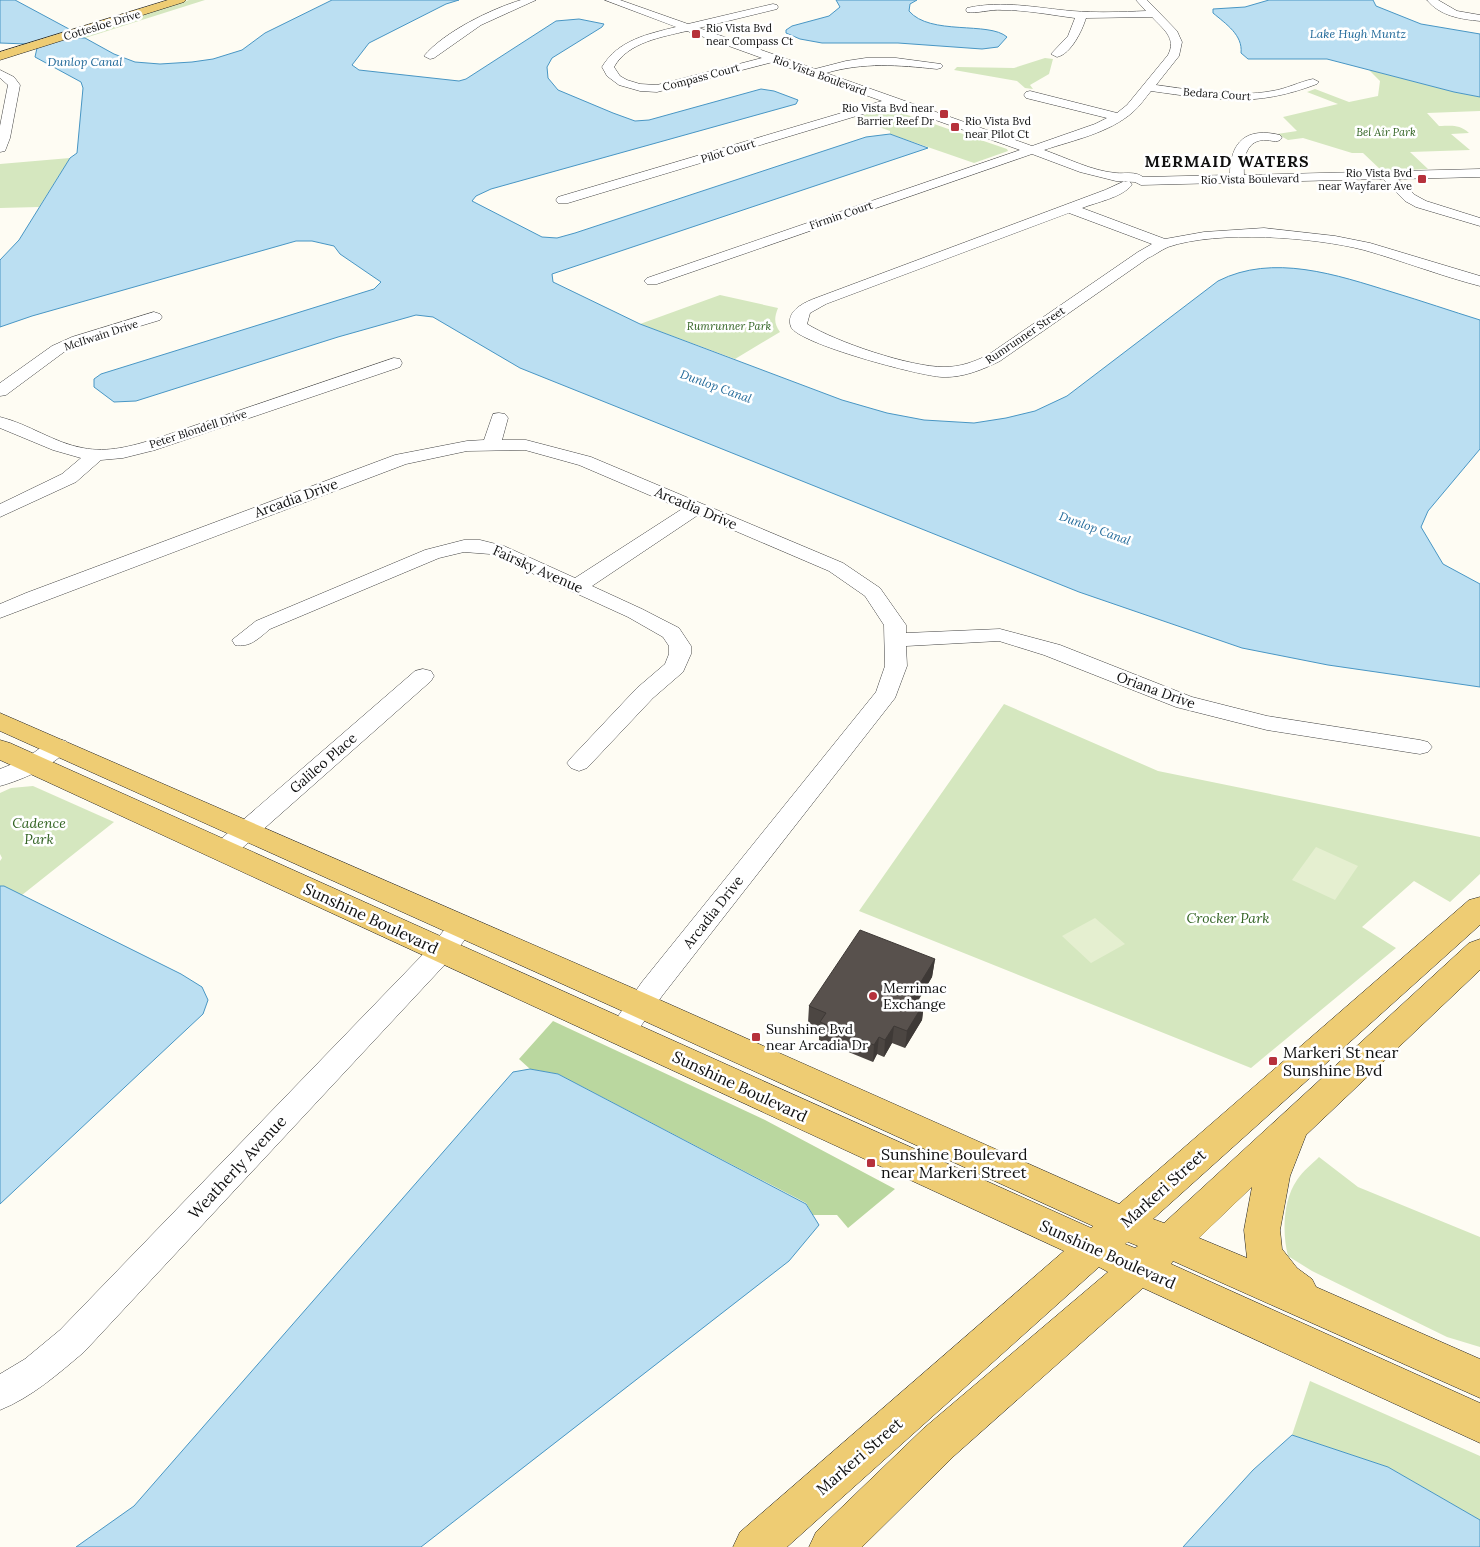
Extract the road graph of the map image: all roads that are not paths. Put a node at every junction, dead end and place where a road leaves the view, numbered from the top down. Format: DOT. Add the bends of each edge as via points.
graph roads {
  1 [pos="180,0"];
  2 [pos="531,0"];
  3 [pos="610,0"];
  4 [pos="1141,0"];
  5 [pos="1432,0"];
  6 [pos="773,6"];
  7 [pos="971,10"];
  8 [pos="1155,14"];
  9 [pos="1081,15"];
  10 [pos="1480,18"];
  11 [pos="687,27"];
  12 [pos="1057,54"];
  13 [pos="2,56"];
  14 [pos="430,56"];
  15 [pos="773,58"];
  16 [pos="937,66"];
  17 [pos="814,73"];
  18 [pos="3,76"];
  19 [pos="1313,82"];
  20 [pos="1148,87"];
  21 [pos="1030,95"];
  22 [pos="893,101"];
  23 [pos="1119,117"];
  24 [pos="0,148"];
  25 [pos="1240,148"];
  26 [pos="1030,150"];
  27 [pos="1480,173"];
  28 [pos="1387,176"];
  29 [pos="1237,180"];
  30 [pos="1120,181"];
  31 [pos="563,200"];
  32 [pos="1070,208"];
  33 [pos="1480,222"];
  34 [pos="1164,244"];
  35 [pos="652,281"];
  36 [pos="1480,281"];
  37 [pos="154,317"];
  38 [pos="394,363"];
  39 [pos="0,390"];
  40 [pos="499,418"];
  41 [pos="0,422"];
  42 [pos="491,446"];
  43 [pos="96,455"];
  44 [pos="696,508"];
  45 [pos="0,511"];
  46 [pos="577,586"];
  47 [pos="0,612"];
  48 [pos="243,640"];
  49 [pos="895,640"];
  50 [pos="422,676"];
  51 [pos="0,721"];
  52 [pos="58,746"];
  53 [pos="1420,747"];
  54 [pos="0,749"];
  55 [pos="579,763"];
  56 [pos="33,764"];
  57 [pos="0,778"];
  58 [pos="247,830"];
  59 [pos="224,851"];
  60 [pos="1480,908"];
  61 [pos="462,926"];
  62 [pos="442,951"];
  63 [pos="1480,951"];
  64 [pos="631,1019"];
  65 [pos="1292,1127"];
  66 [pos="1124,1223"];
  67 [pos="1169,1242"];
  68 [pos="1094,1249"];
  69 [pos="1140,1269"];
  70 [pos="1318,1306"];
  71 [pos="1480,1379"];
  72 [pos="0,1393"];
  73 [pos="1480,1423"];
  74 [pos="756,1547"];
  75 [pos="831,1547"];
  1 -- 13 [label="main road, Cottesloe Drive"];
  2 -- 14 [label="street" via="490,14 458,33"];
  3 -- 11 [label="street, Rio Vista Boulevard"];
  4 -- 8 [label="street"];
  5 -- 10 [label="street" via="1448,11"];
  6 -- 11 [label="street"];
  7 -- 9 [label="street" via="979,4 1009,2"];
  8 -- 9 [label="street"];
  8 -- 20 [label="street, Firmin Court" via="1173,33 1178,44 1173,56"];
  9 -- 12 [label="street" via="1079,28 1071,41"];
  11 -- 15 [label="street, Rio Vista Boulevard"];
  11 -- 15 [label="street, Compass Court" via="635,43 610,63 608,70 622,81 649,90"];
  15 -- 17 [label="street, Rio Vista Boulevard"];
  16 -- 17 [label="street" via="878,60 849,63"];
  17 -- 22 [label="street, Rio Vista Boulevard"];
  18 -- 24 [label="street" via="14,87"];
  19 -- 20 [label="street, Bedara Court" via="1287,92 1242,98"];
  20 -- 23 [label="street, Firmin Court"];
  21 -- 23 [label="street"];
  22 -- 26 [label="street, Rio Vista Boulevard"];
  22 -- 31 [label="street, Pilot Court"];
  23 -- 26 [label="street, Firmin Court"];
  25 -- 29 [label="street"];
  26 -- 30 [label="street, Rio Vista Boulevard"];
  26 -- 35 [label="street, Firmin Court"];
  27 -- 28 [label="street, Rio Vista Boulevard"];
  28 -- 29 [label="street, Rio Vista Boulevard"];
  28 -- 33 [label="street" via="1410,198 1422,204"];
  29 -- 30 [label="street, Rio Vista Boulevard" via="1141,181 1136,185"];
  30 -- 32 [label="street, Rumrunner Street"];
  32 -- 34 [label="street"];
  32 -- 34 [label="street, Rumrunner Street" via="821,301 802,310 799,326 824,339 912,368 936,372 979,367 1143,254"];
  34 -- 36 [label="street, Rumrunner Street" via="1236,233 1299,235 1365,246"];
  37 -- 39 [label="street, McIIwain Drive" via="58,349"];
  38 -- 43 [label="street, Peter Blondell Drive" via="152,445 118,454"];
  40 -- 42 [label="street"];
  41 -- 43 [label="street, Peter Blondell Drive" via="54,444"];
  42 -- 44 [label="street, Arcadia Drive" via="526,445 586,461"];
  42 -- 47 [label="street, Arcadia Drive" via="467,446 401,459"];
  43 -- 45 [label="street" via="70,478"];
  44 -- 46 [label="street"];
  44 -- 49 [label="street, Arcadia Drive" via="836,567 873,592 895,625"];
  46 -- 48 [label="street, Fairsky Avenue" via="479,544 454,547 263,625"];
  46 -- 55 [label="street, Fairsky Avenue" via="672,633 680,646 675,667 645,693"];
  49 -- 53 [label="street, Oriana Drive" via="1000,635 1052,650 1184,702 1266,723"];
  49 -- 64 [label="street, Arcadia Drive" via="896,666 887,693"];
  50 -- 58 [label="street, Galileo Place"];
  51 -- 52 [label="main road, Sunshine Boulevard"];
  52 -- 56 [label="street"];
  52 -- 58 [label="main road, Sunshine Boulevard"];
  54 -- 56 [label="main road, Sunshine Boulevard"];
  56 -- 57 [label="street"];
  56 -- 59 [label="main road, Sunshine Boulevard"];
  58 -- 59 [label="street, Galileo Place"];
  58 -- 61 [label="main road, Sunshine Boulevard"];
  59 -- 62 [label="main road, Sunshine Boulevard"];
  60 -- 66 [label="main road, Markeri Street"];
  61 -- 62 [label="street, Weatherly Avenue"];
  61 -- 64 [label="main road, Sunshine Boulevard"];
  62 -- 64 [label="main road, Sunshine Boulevard"];
  62 -- 72 [label="street, Weatherly Avenue" via="72,1341 37,1370"];
  63 -- 65 [label="main road"];
  64 -- 66 [label="main road, Sunshine Boulevard"];
  64 -- 68 [label="main road, Sunshine Boulevard"];
  65 -- 67 [label="main road"];
  65 -- 70 [label="main road" via="1266,1200 1262,1230 1264,1255 1284,1280"];
  66 -- 67 [label="main road, Sunshine Boulevard"];
  66 -- 68 [label="main road, Markeri Street"];
  67 -- 69 [label="main road"];
  67 -- 70 [label="main road, Sunshine Boulevard"];
  68 -- 69 [label="main road, Sunshine Boulevard"];
  68 -- 74 [label="main road, Markeri Street"];
  69 -- 73 [label="main road, Sunshine Boulevard"];
  69 -- 75 [label="main road" via="939,1442"];
  70 -- 71 [label="main road, Sunshine Boulevard"];
}
